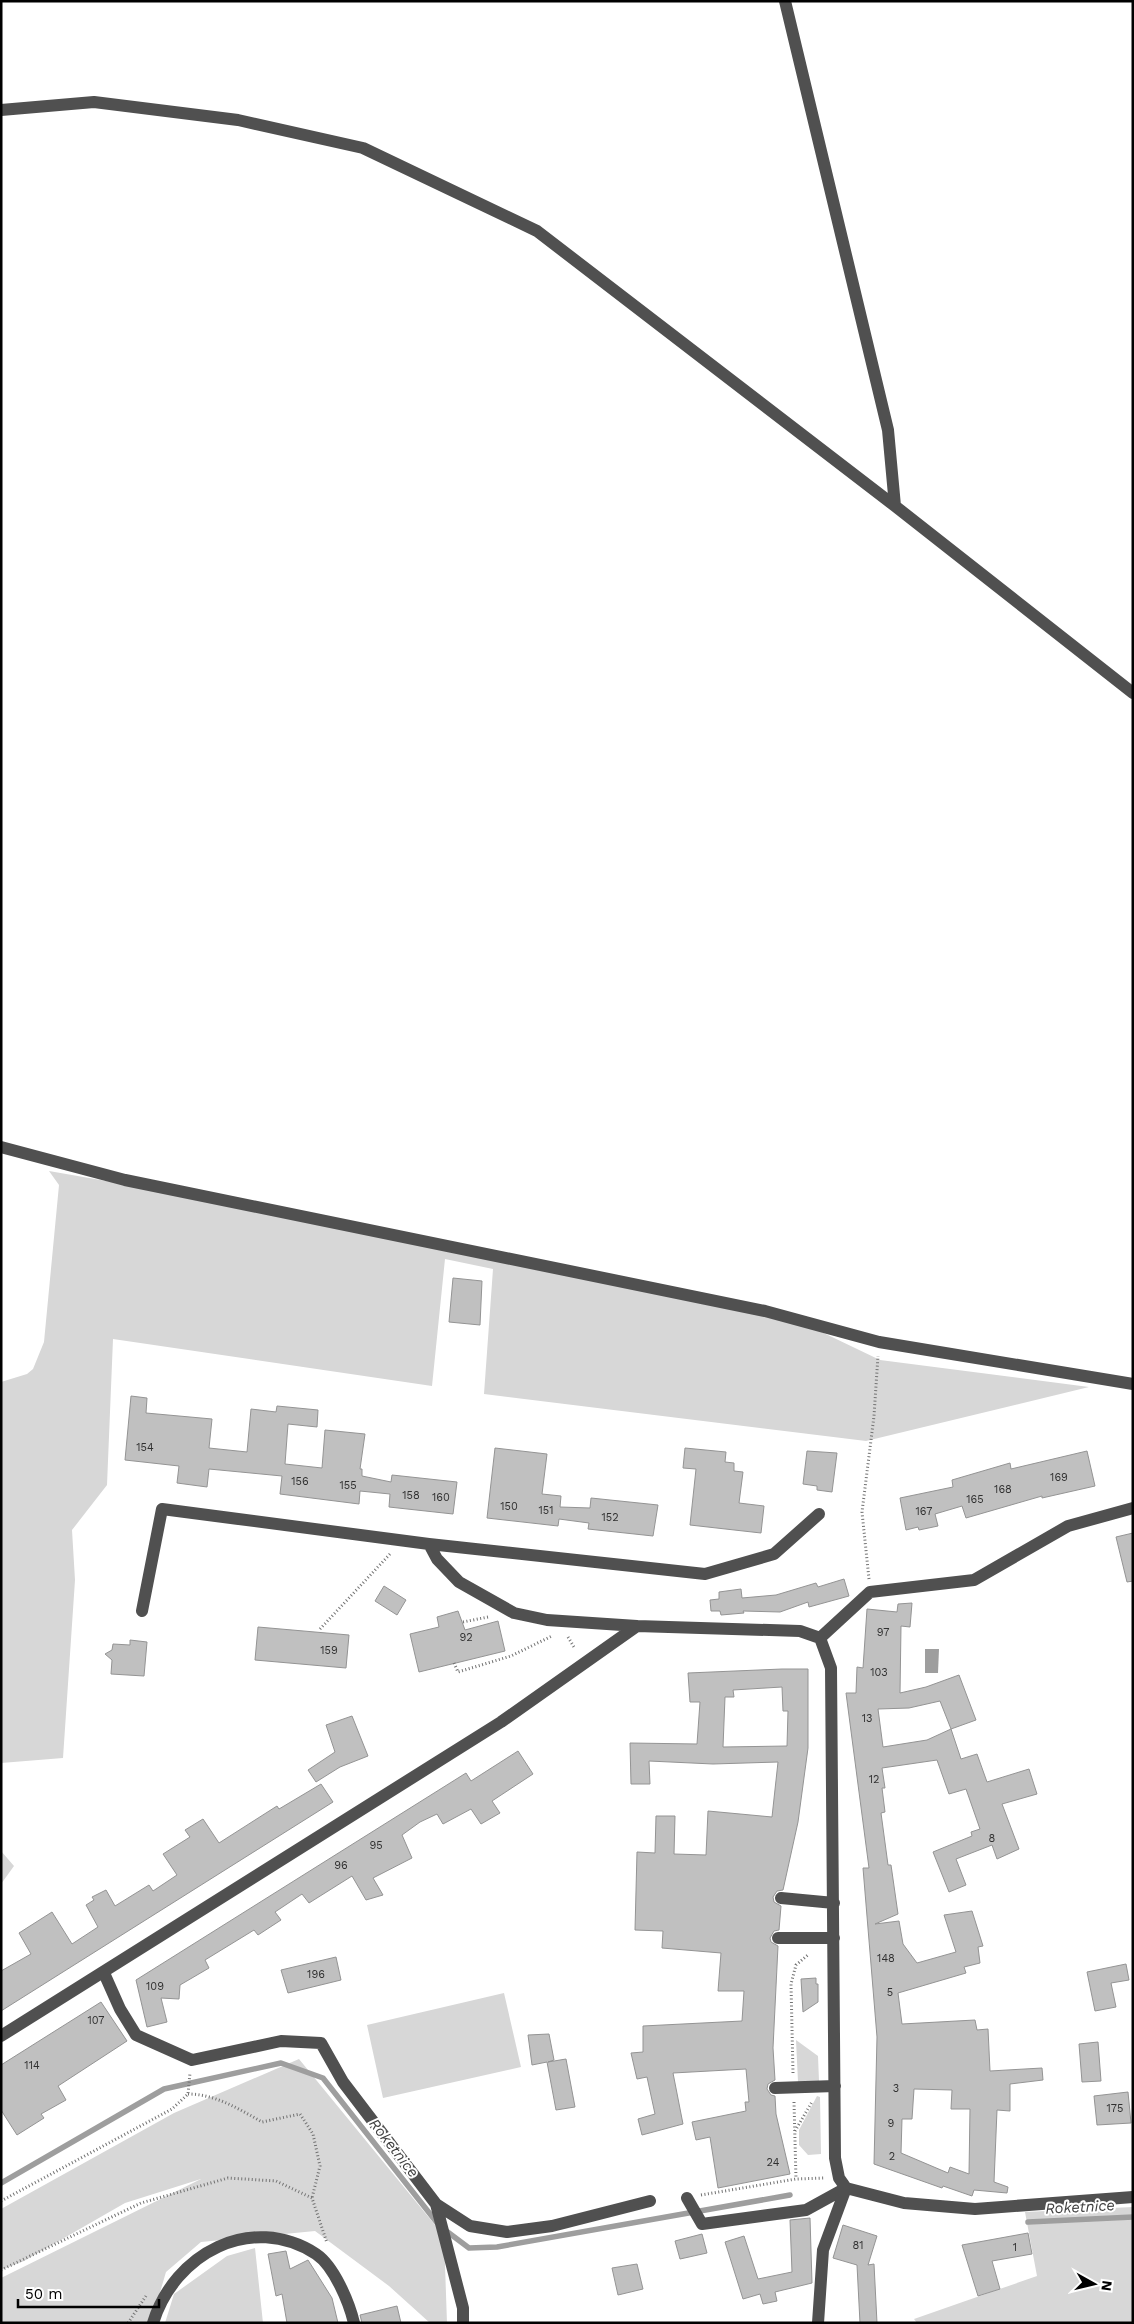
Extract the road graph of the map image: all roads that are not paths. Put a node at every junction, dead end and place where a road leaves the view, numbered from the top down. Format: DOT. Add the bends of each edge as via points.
graph roads {
  1 [pos="785,1"];
  2 [pos="1,110"];
  3 [pos="895,506"];
  4 [pos="1133,694"];
  5 [pos="1,1147"];
  6 [pos="1133,1384"];
  7 [pos="1133,1508"];
  8 [pos="819,1514"];
  9 [pos="429,1544"];
  10 [pos="142,1610"];
  11 [pos="637,1626"];
  12 [pos="820,1638"];
  13 [pos="781,1898"];
  14 [pos="834,1903"];
  15 [pos="778,1938"];
  16 [pos="834,1944"];
  17 [pos="104,1973"];
  18 [pos="1,2036"];
  19 [pos="835,2086"];
  20 [pos="775,2088"];
  21 [pos="843,2183"];
  22 [pos="1133,2197"];
  23 [pos="689,2200"];
  24 [pos="650,2201"];
  25 [pos="436,2204"];
  26 [pos="153,2323"];
  27 [pos="354,2323"];
  28 [pos="463,2323"];
  29 [pos="818,2323"];
  1 -- 3 [label="street" via="888,430"];
  2 -- 3 [label="street" via="94,102 238,120 363,148 536,231"];
  3 -- 4 [label="street"];
  5 -- 6 [label="street" via="125,1180 765,1311 879,1342"];
  7 -- 12 [label="street" via="1068,1526 974,1580 870,1592"];
  8 -- 9 [label="street" via="774,1554 705,1574"];
  9 -- 10 [label="street" via="162,1509"];
  9 -- 11 [label="street" via="457,1587 514,1613 547,1620"];
  11 -- 12 [label="street" via="800,1631"];
  11 -- 17 [label="street" via="500,1722"];
  12 -- 14 [label="street" via="832,1668"];
  13 -- 14 [label="street"];
  14 -- 16 [label="street"];
  15 -- 16 [label="street"];
  16 -- 19 [label="street"];
  17 -- 18 [label="street"];
  17 -- 25 [label="street" via="136,2035 192,2060 280,2041 321,2043 343,2082"];
  19 -- 20 [label="street"];
  19 -- 21 [label="street" via="835,2158"];
  21 -- 22 [label="street" via="904,2203 974,2209"];
  21 -- 23 [label="street" via="806,2210 702,2224"];
  21 -- 29 [label="street" via="823,2250"];
  24 -- 25 [label="street" via="552,2226 507,2232 470,2226"];
  25 -- 28 [label="street" via="463,2308"];
  26 -- 27 [label="street" via="169,2287 200,2257 219,2245 263,2237 299,2246 317,2255 340,2284"];
}
